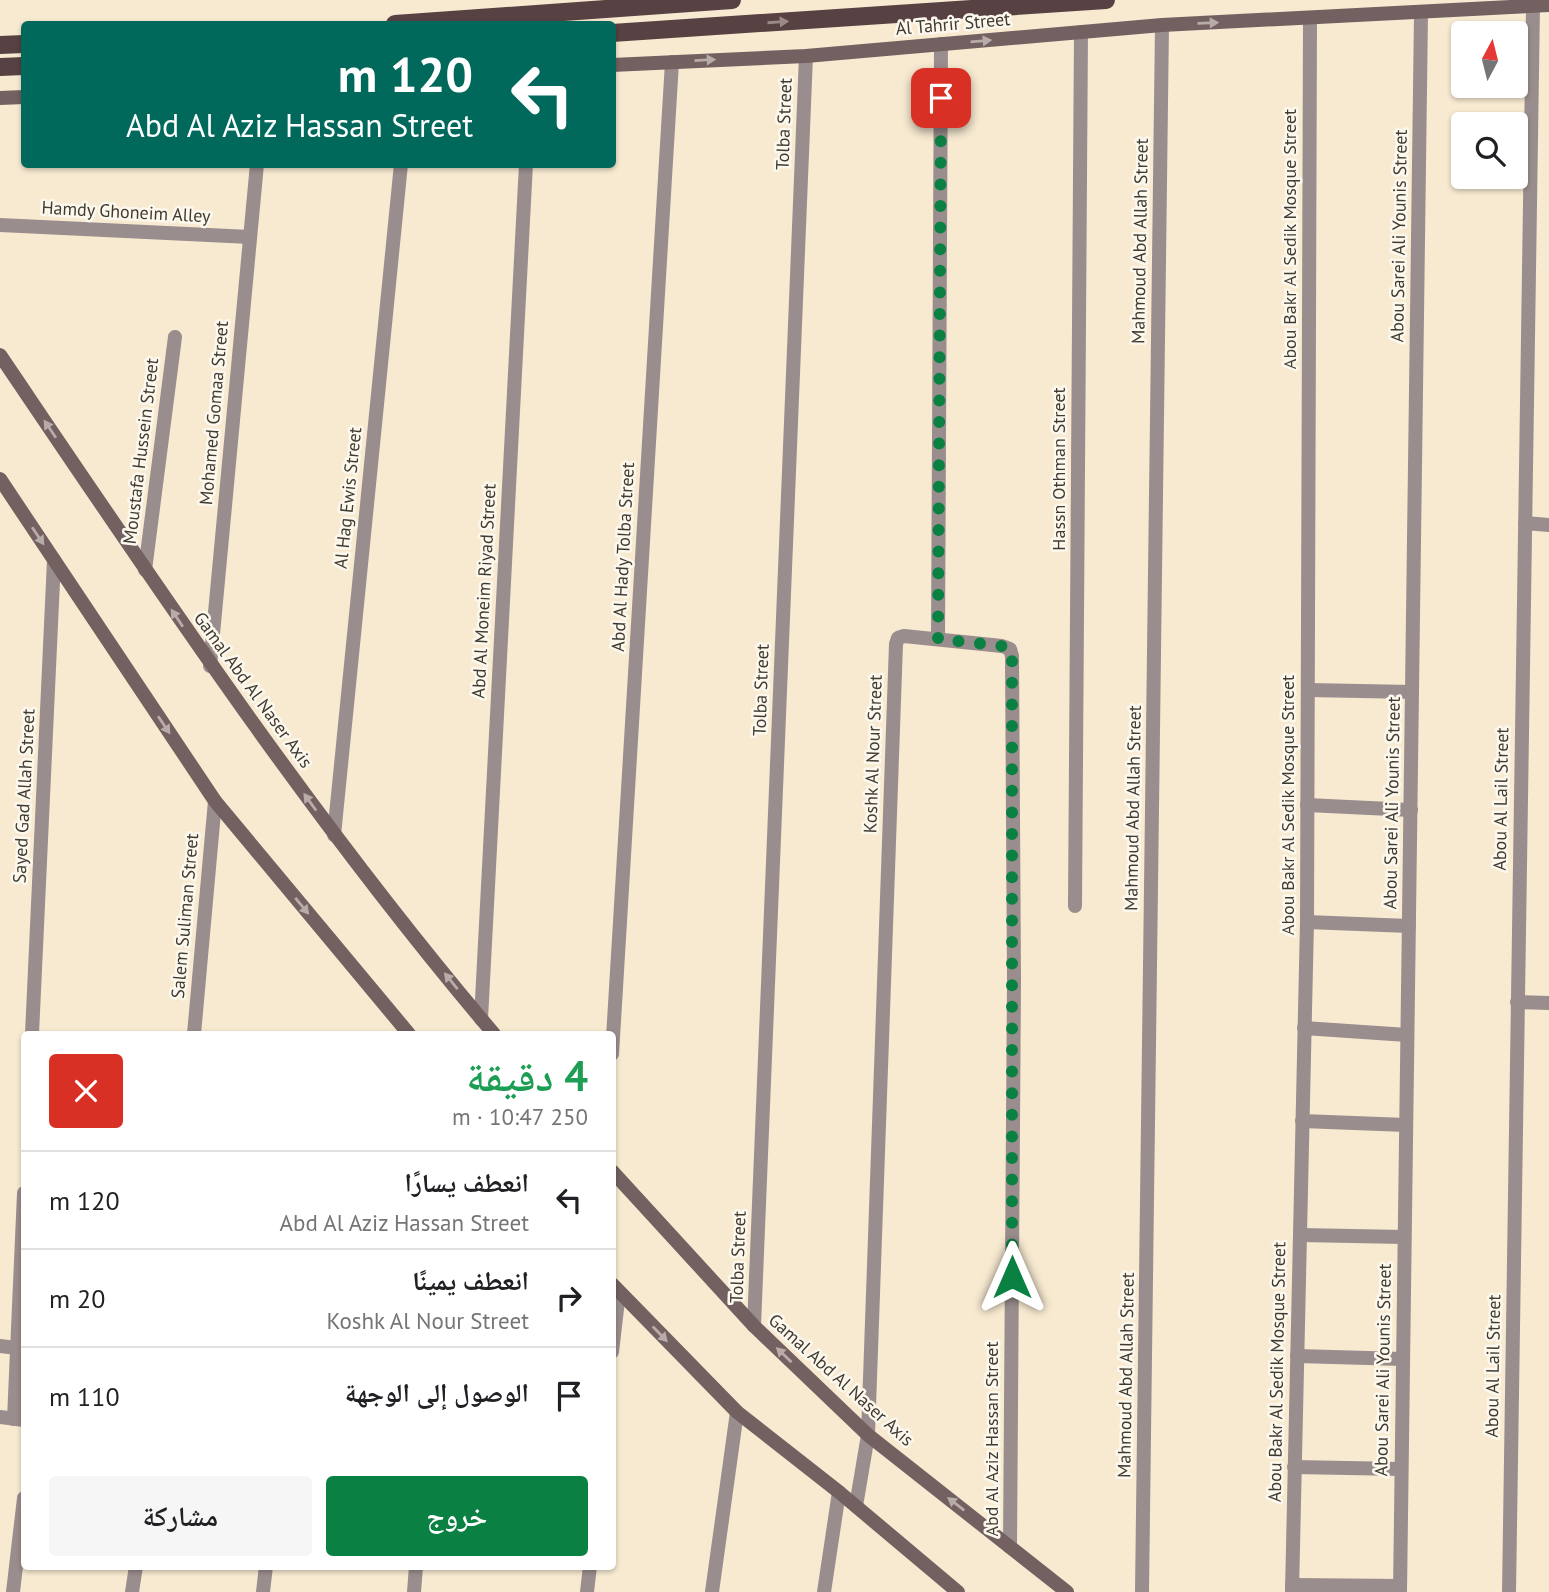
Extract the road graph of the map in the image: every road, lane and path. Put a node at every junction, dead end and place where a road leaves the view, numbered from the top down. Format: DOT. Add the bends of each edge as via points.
graph roads {
  1 [pos="732,0"];
  2 [pos="1106,0"];
  3 [pos="1549,5"];
  4 [pos="1533,6"];
  5 [pos="1421,14"];
  6 [pos="1310,19"];
  7 [pos="437,21"];
  8 [pos="1162,25"];
  9 [pos="1081,32"];
  10 [pos="616,33"];
  11 [pos="21,44"];
  12 [pos="941,44"];
  13 [pos="0,45"];
  14 [pos="806,56"];
  15 [pos="672,62"];
  16 [pos="616,65"];
  17 [pos="21,66"];
  18 [pos="0,67"];
  19 [pos="21,97"];
  20 [pos="0,99"];
  21 [pos="257,168"];
  22 [pos="401,168"];
  23 [pos="526,168"];
  24 [pos="0,225"];
  25 [pos="250,237"];
  26 [pos="175,337"];
  27 [pos="0,355"];
  28 [pos="0,479"];
  29 [pos="1525,523"];
  30 [pos="1549,525"];
  31 [pos="54,560"];
  32 [pos="145,570"];
  33 [pos="938,639"];
  34 [pos="210,666"];
  35 [pos="1308,690"];
  36 [pos="1412,692"];
  37 [pos="215,801"];
  38 [pos="1307,805"];
  39 [pos="1411,810"];
  40 [pos="334,835"];
  41 [pos="1075,906"];
  42 [pos="1307,922"];
  43 [pos="1409,926"];
  44 [pos="1517,1002"];
  45 [pos="1549,1003"];
  46 [pos="481,1019"];
  47 [pos="1304,1028"];
  48 [pos="32,1031"];
  49 [pos="194,1031"];
  50 [pos="407,1031"];
  51 [pos="491,1031"];
  52 [pos="613,1031"];
  53 [pos="1408,1035"];
  54 [pos="1302,1121"];
  55 [pos="1406,1125"];
  56 [pos="616,1175"];
  57 [pos="1300,1235"];
  58 [pos="1405,1237"];
  59 [pos="616,1288"];
  60 [pos="754,1326"];
  61 [pos="0,1346"];
  62 [pos="21,1348"];
  63 [pos="1297,1356"];
  64 [pos="1403,1359"];
  65 [pos="737,1412"];
  66 [pos="13,1418"];
  67 [pos="868,1435"];
  68 [pos="1294,1467"];
  69 [pos="1401,1469"];
  70 [pos="839,1492"];
  71 [pos="856,1506"];
  72 [pos="21,1524"];
  73 [pos="1010,1547"];
  74 [pos="135,1570"];
  75 [pos="266,1570"];
  76 [pos="416,1570"];
  77 [pos="590,1570"];
  78 [pos="1292,1588"];
  79 [pos="1400,1589"];
  80 [pos="13,1592"];
  81 [pos="132,1592"];
  82 [pos="263,1592"];
  83 [pos="414,1592"];
  84 [pos="587,1592"];
  85 [pos="712,1592"];
  86 [pos="824,1592"];
  87 [pos="958,1592"];
  88 [pos="1067,1592"];
  89 [pos="1142,1592"];
  90 [pos="1509,1592"];
  1 -- 7 [label="main road"];
  10 -- 2 [label="main road, one-way"];
  3 -- 4 [label="street, Al Tahrir Street"];
  4 -- 5 [label="street, Al Tahrir Street"];
  4 -- 29 [label="street, Abou Al Lail Street"];
  5 -- 6 [label="street, Al Tahrir Street"];
  5 -- 36 [label="street, Abou Sarei Ali Younis Street"];
  8 -- 6 [label="street, Al Tahrir Street, one-way"];
  6 -- 35 [label="street, Abou Bakr Al Sedik Mosque Street"];
  8 -- 9 [label="street, Al Tahrir Street"];
  8 -- 89 [label="street, Mahmoud Abd Allah Street"];
  12 -- 9 [label="street, Al Tahrir Street, one-way"];
  9 -- 41 [label="street, Hassn Othman Street"];
  11 -- 13 [label="main road"];
  12 -- 14 [label="street, Al Tahrir Street"];
  12 -- 33 [label="street"];
  15 -- 14 [label="street, Al Tahrir Street, one-way"];
  14 -- 60 [label="street, Tolba Street"];
  15 -- 16 [label="street, Al Tahrir Street"];
  15 -- 52 [label="street, Abd Al Hady Tolba Street"];
  17 -- 18 [label="main road"];
  19 -- 20 [label="street"];
  21 -- 25 [label="street, Mohamed Gomaa Street"];
  22 -- 40 [label="street, Al Hag Ewis Street"];
  23 -- 46 [label="street, Abd Al Moneim Riyad Street"];
  24 -- 25 [label="street, Hamdy Ghoneim Alley"];
  25 -- 34 [label="street, Mohamed Gomaa Street"];
  26 -- 32 [label="street, Moustafa Hussein Street"];
  32 -- 27 [label="street, Gamal Abd Al Naser Axis, one-way"];
  28 -- 31 [label="street, one-way"];
  29 -- 30 [label="street"];
  29 -- 44 [label="street, Abou Al Lail Street"];
  31 -- 37 [label="street, one-way"];
  31 -- 48 [label="street, Sayed Gad Allah Street"];
  34 -- 32 [label="street, Gamal Abd Al Naser Axis, one-way"];
  33 -- 67 [label="street, Koshk Al Nour Street" via="904,636 896,644"];
  33 -- 73 [label="street, Abd Al Aziz Hassan Street" via="1002,646 1010,649 1012,656"];
  40 -- 34 [label="street, Gamal Abd Al Naser Axis, one-way"];
  35 -- 36 [label="street"];
  35 -- 38 [label="street, Abou Bakr Al Sedik Mosque Street"];
  36 -- 39 [label="street, Abou Sarei Ali Younis Street"];
  37 -- 49 [label="street, Salem Suliman Street"];
  37 -- 50 [label="street, one-way"];
  38 -- 39 [label="street"];
  38 -- 42 [label="street, Abou Bakr Al Sedik Mosque Street"];
  39 -- 43 [label="street, Abou Sarei Ali Younis Street"];
  46 -- 40 [label="street, Gamal Abd Al Naser Axis, one-way"];
  42 -- 43 [label="street"];
  42 -- 47 [label="street, Abou Bakr Al Sedik Mosque Street"];
  43 -- 53 [label="street, Abou Sarei Ali Younis Street"];
  44 -- 45 [label="street"];
  44 -- 90 [label="street, Abou Al Lail Street"];
  46 -- 51 [label="street, Gamal Abd Al Naser Axis"];
  47 -- 53 [label="street"];
  47 -- 54 [label="street, Abou Bakr Al Sedik Mosque Street"];
  53 -- 55 [label="street, Abou Sarei Ali Younis Street"];
  54 -- 55 [label="street"];
  54 -- 57 [label="street, Abou Bakr Al Sedik Mosque Street"];
  55 -- 58 [label="street, Abou Sarei Ali Younis Street"];
  56 -- 60 [label="street, Gamal Abd Al Naser Axis"];
  57 -- 58 [label="street"];
  57 -- 63 [label="street, Abou Bakr Al Sedik Mosque Street"];
  58 -- 64 [label="street, Abou Sarei Ali Younis Street"];
  59 -- 65 [label="street, one-way"];
  67 -- 60 [label="street, Gamal Abd Al Naser Axis, one-way"];
  61 -- 62 [label="street"];
  62 -- 66 [label="street"];
  63 -- 64 [label="street"];
  63 -- 68 [label="street, Abou Bakr Al Sedik Mosque Street"];
  64 -- 69 [label="street, Abou Sarei Ali Younis Street"];
  65 -- 70 [label="street"];
  65 -- 85 [label="street"];
  67 -- 71 [label="street, Koshk Al Nour Street"];
  73 -- 67 [label="street, Gamal Abd Al Naser Axis, one-way"];
  68 -- 69 [label="street"];
  68 -- 78 [label="street, Abou Bakr Al Sedik Mosque Street"];
  69 -- 79 [label="street, Abou Sarei Ali Younis Street"];
  70 -- 71 [label="street"];
  70 -- 86 [label="street"];
  71 -- 87 [label="street"];
  72 -- 80 [label="street"];
  73 -- 88 [label="street, Gamal Abd Al Naser Axis"];
  74 -- 81 [label="street"];
  75 -- 82 [label="street"];
  76 -- 83 [label="street"];
  77 -- 84 [label="street"];
  78 -- 79 [label="street"];
}
